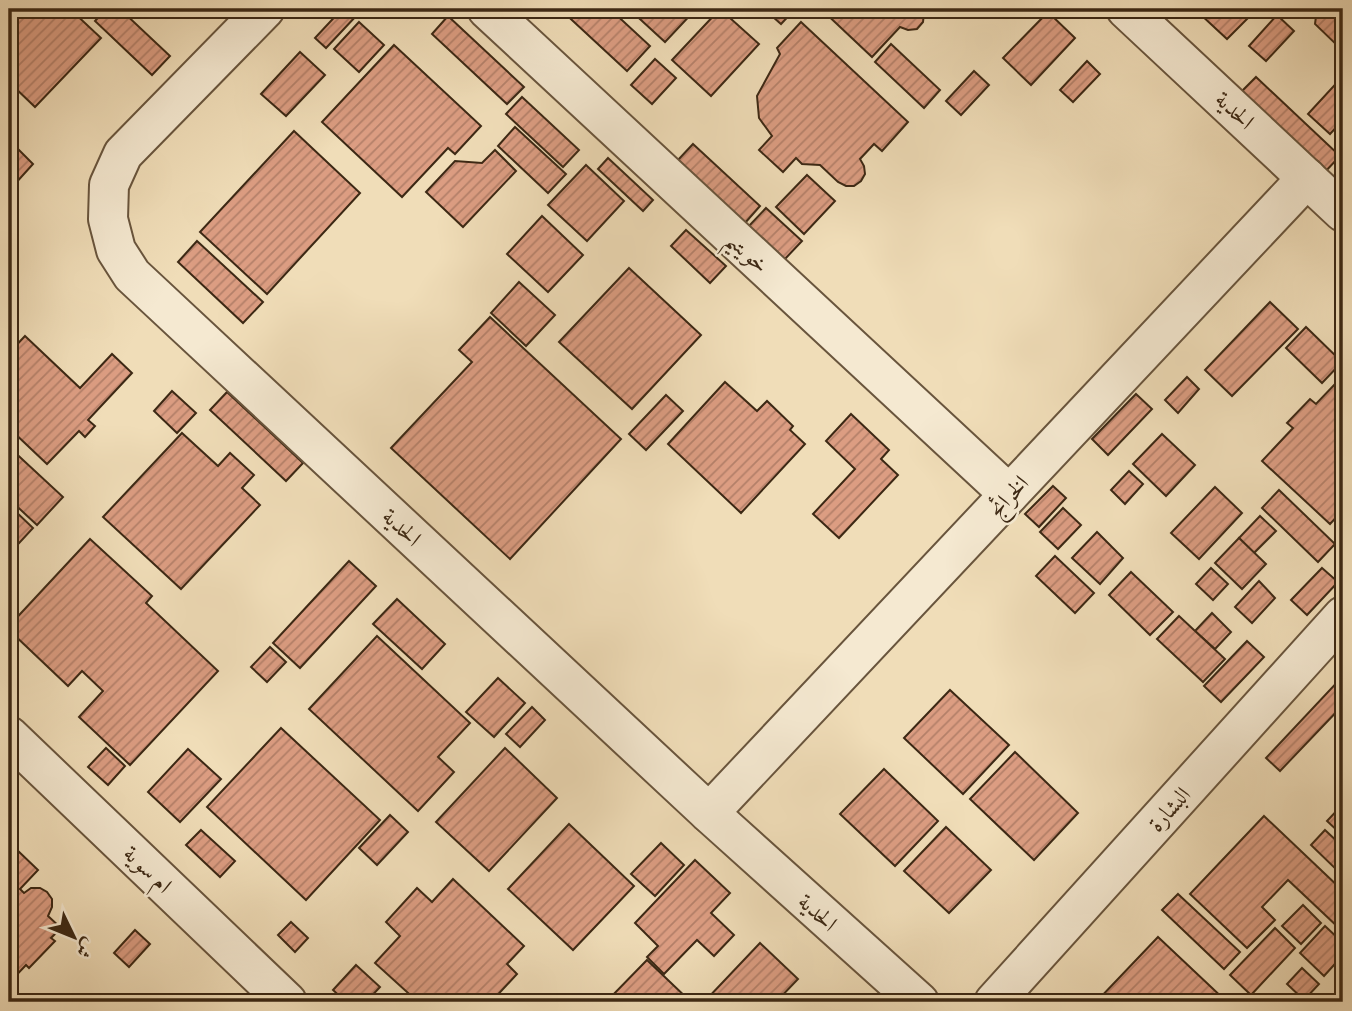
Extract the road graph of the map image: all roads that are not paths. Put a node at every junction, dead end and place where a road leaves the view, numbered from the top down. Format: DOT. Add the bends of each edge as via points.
graph roads {
  1 [pos="265,9"];
  2 [pos="487,9"];
  3 [pos="1126,9"];
  4 [pos="1307,178"];
  5 [pos="1343,212"];
  6 [pos="1009,495"];
  7 [pos="1343,616"];
  8 [pos="9,736"];
  9 [pos="709,813"];
  10 [pos="287,1002"];
  11 [pos="919,1002"];
  12 [pos="994,1002"];
  1 -- 9 [label="street, الحدية" via="123,154 109,185 108,219 116,250 132,275"];
  2 -- 6 [label="street, خويتيم"];
  3 -- 4 [label="street, الحدية"];
  4 -- 5 [label="street, الحدية"];
  4 -- 6 [label="street, الخرائج"];
  6 -- 9 [label="street, الخرائج"];
  7 -- 12 [label="street, البشارة"];
  8 -- 10 [label="street, ام سوية"];
  9 -- 11 [label="street, الحدية"];
}
